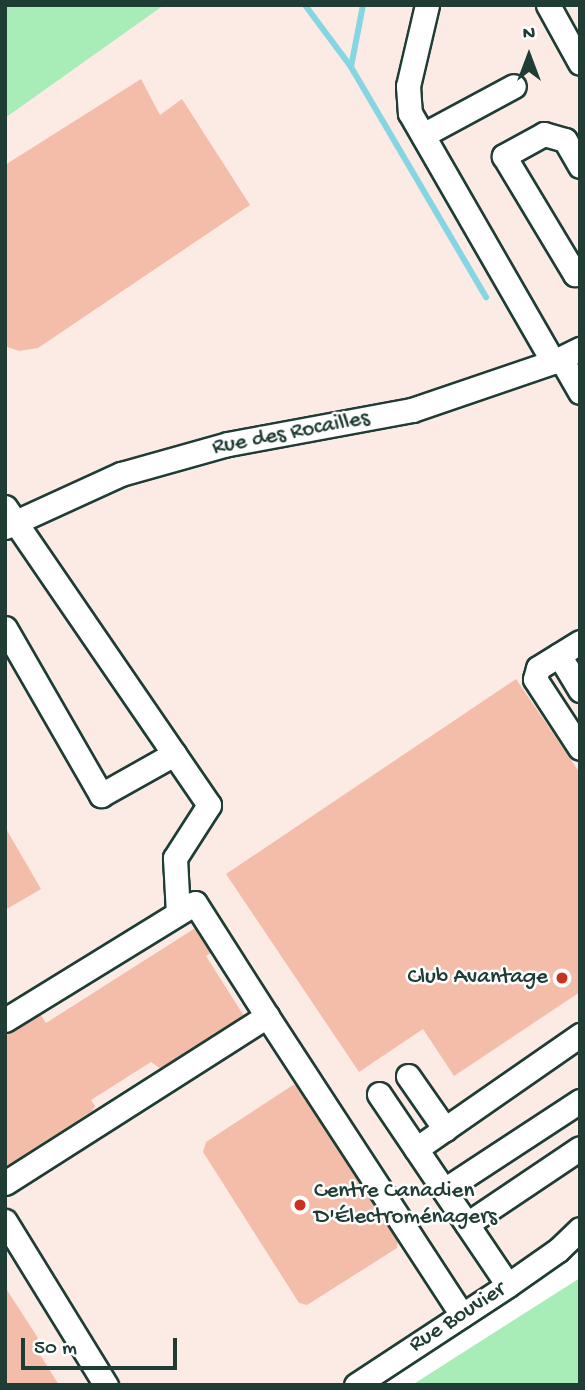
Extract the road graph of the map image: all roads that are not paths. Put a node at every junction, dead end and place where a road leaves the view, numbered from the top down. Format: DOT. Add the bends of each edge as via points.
graph roads {
  1 [pos="427,5"];
  2 [pos="548,5"];
  3 [pos="580,63"];
  4 [pos="514,86"];
  5 [pos="423,135"];
  6 [pos="580,166"];
  7 [pos="580,271"];
  8 [pos="565,357"];
  9 [pos="580,393"];
  10 [pos="8,518"];
  11 [pos="5,628"];
  12 [pos="580,642"];
  13 [pos="559,655"];
  14 [pos="580,690"];
  15 [pos="580,748"];
  16 [pos="174,754"];
  17 [pos="178,913"];
  18 [pos="267,1016"];
  19 [pos="5,1020"];
  20 [pos="580,1035"];
  21 [pos="408,1076"];
  22 [pos="379,1094"];
  23 [pos="580,1101"];
  24 [pos="445,1129"];
  25 [pos="580,1147"];
  26 [pos="416,1149"];
  27 [pos="5,1183"];
  28 [pos="444,1191"];
  29 [pos="5,1221"];
  30 [pos="467,1224"];
  31 [pos="580,1228"];
  32 [pos="580,1241"];
  33 [pos="558,1250"];
  34 [pos="508,1285"];
  35 [pos="462,1315"];
  36 [pos="106,1385"];
  37 [pos="356,1385"];
  1 -- 5 [label="street" via="408,86 410,113"];
  2 -- 3 [label="street"];
  4 -- 5 [label="street"];
  5 -- 8 [label="street"];
  6 -- 7 [label="street" via="565,140 544,134 504,156 575,274"];
  8 -- 9 [label="street"];
  8 -- 10 [label="street, Rue des Rocailles" via="412,410 228,444 121,474"];
  10 -- 16 [label="street"];
  11 -- 16 [label="street" via="101,794"];
  12 -- 13 [label="street"];
  13 -- 14 [label="street"];
  13 -- 15 [label="street" via="538,668 535,679"];
  16 -- 17 [label="street" via="209,805 175,858"];
  17 -- 18 [label="street" via="195,903"];
  17 -- 19 [label="street"];
  18 -- 27 [label="street"];
  18 -- 35 [label="street"];
  20 -- 24 [label="street"];
  21 -- 24 [label="street"];
  22 -- 26 [label="street"];
  23 -- 28 [label="street"];
  24 -- 26 [label="street"];
  25 -- 30 [label="street"];
  26 -- 28 [label="street"];
  28 -- 30 [label="street"];
  29 -- 36 [label="street"];
  30 -- 34 [label="street"];
  31 -- 33 [label="street, Rue Bouvier"];
  32 -- 33 [label="street, Rue Bouvier"];
  33 -- 34 [label="street, Rue Bouvier"];
  34 -- 35 [label="street, Rue Bouvier"];
  35 -- 37 [label="street, Rue Bouvier"];
}
